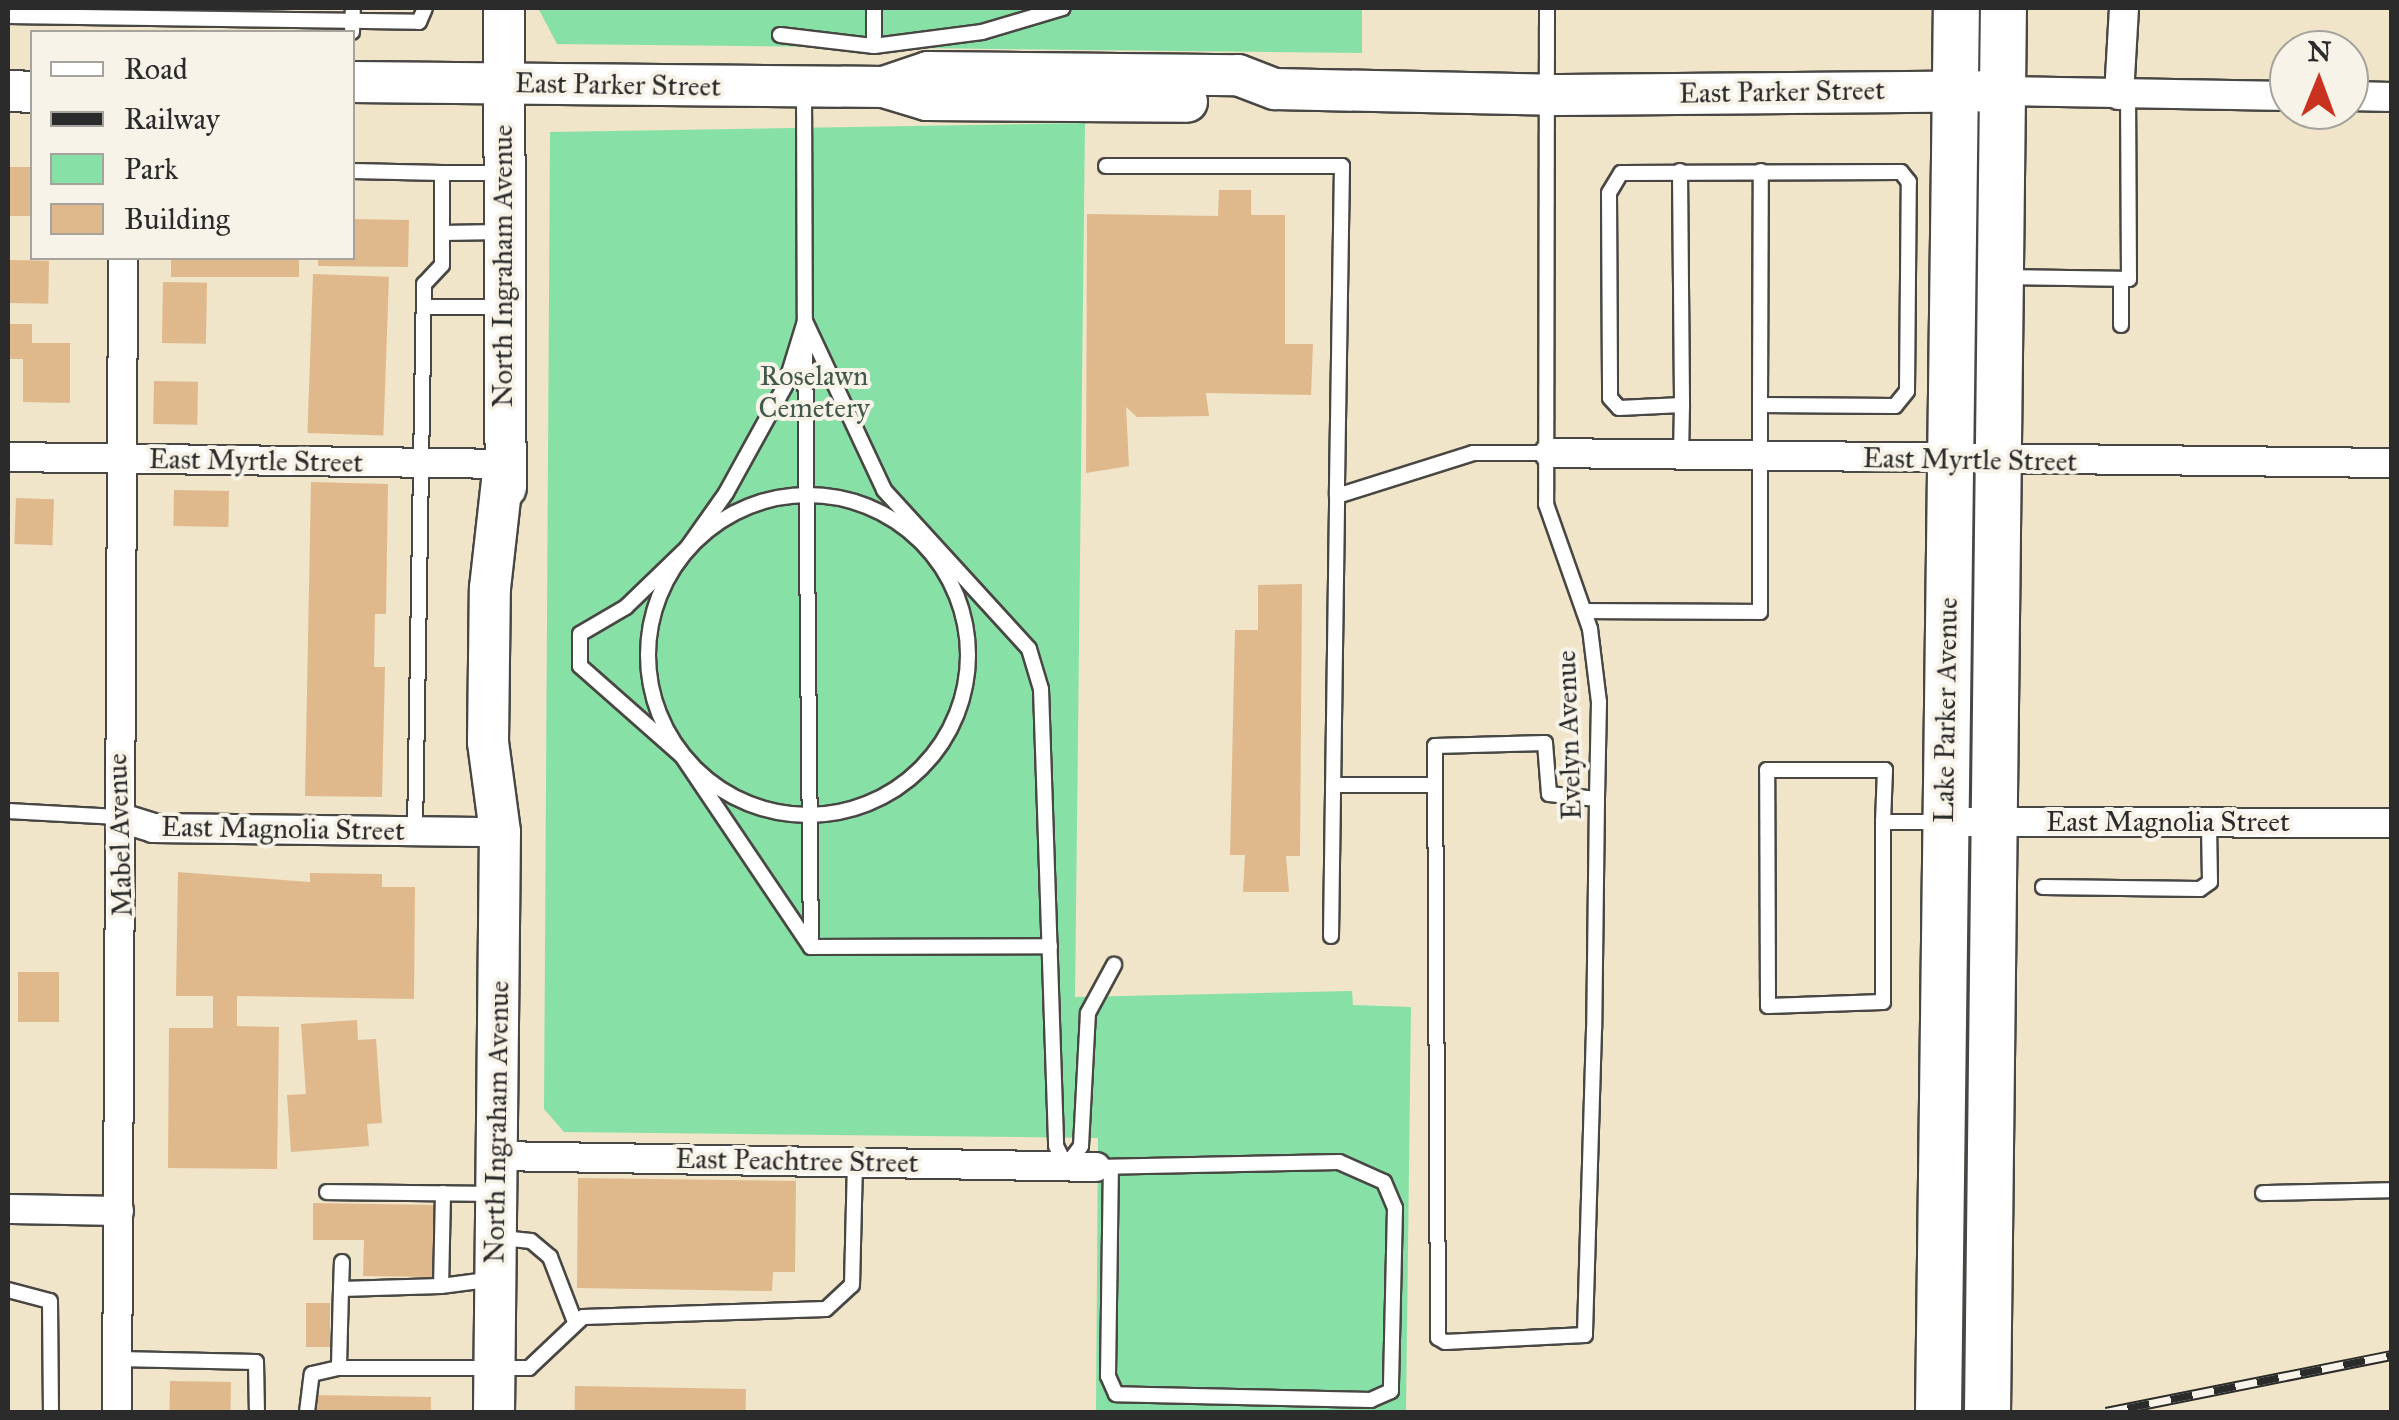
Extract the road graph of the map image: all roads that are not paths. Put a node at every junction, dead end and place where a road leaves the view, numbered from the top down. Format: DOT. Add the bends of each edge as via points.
graph roads {
  1 [pos="425,8"];
  2 [pos="504,8"];
  3 [pos="874,8"];
  4 [pos="1063,8"];
  5 [pos="1548,8"];
  6 [pos="1956,8"];
  7 [pos="2003,8"];
  8 [pos="2124,8"];
  9 [pos="57,12"];
  10 [pos="8,16"];
  11 [pos="352,20"];
  12 [pos="780,34"];
  13 [pos="874,46"];
  14 [pos="355,82"];
  15 [pos="503,84"];
  16 [pos="804,86"];
  17 [pos="1955,90"];
  18 [pos="2002,91"];
  19 [pos="1552,95"];
  20 [pos="2124,95"];
  21 [pos="2269,96"];
  22 [pos="1106,166"];
  23 [pos="1761,171"];
  24 [pos="355,172"];
  25 [pos="1680,172"];
  26 [pos="442,173"];
  27 [pos="502,173"];
  28 [pos="503,232"];
  29 [pos="442,233"];
  30 [pos="123,260"];
  31 [pos="2000,277"];
  32 [pos="2121,279"];
  33 [pos="424,307"];
  34 [pos="503,308"];
  35 [pos="805,321"];
  36 [pos="2122,325"];
  37 [pos="1682,404"];
  38 [pos="1760,405"];
  39 [pos="1549,453"];
  40 [pos="1682,456"];
  41 [pos="8,457"];
  42 [pos="122,458"];
  43 [pos="1764,458"];
  44 [pos="1950,461"];
  45 [pos="1998,461"];
  46 [pos="422,463"];
  47 [pos="2392,463"];
  48 [pos="504,464"];
  49 [pos="806,494"];
  50 [pos="1336,496"];
  51 [pos="687,548"];
  52 [pos="933,553"];
  53 [pos="1584,611"];
  54 [pos="682,756"];
  55 [pos="1333,785"];
  56 [pos="1434,785"];
  57 [pos="1598,799"];
  58 [pos="8,812"];
  59 [pos="809,816"];
  60 [pos="118,817"];
  61 [pos="1883,822"];
  62 [pos="1945,822"];
  63 [pos="1994,822"];
  64 [pos="2210,822"];
  65 [pos="2392,823"];
  66 [pos="415,831"];
  67 [pos="500,832"];
  68 [pos="2043,887"];
  69 [pos="1331,936"];
  70 [pos="1050,946"];
  71 [pos="810,947"];
  72 [pos="1114,966"];
  73 [pos="854,1163"];
  74 [pos="1066,1166"];
  75 [pos="1104,1167"];
  76 [pos="497,1175"];
  77 [pos="2392,1190"];
  78 [pos="327,1192"];
  79 [pos="2263,1192"];
  80 [pos="443,1193"];
  81 [pos="8,1209"];
  82 [pos="120,1211"];
  83 [pos="496,1237"];
  84 [pos="342,1262"];
  85 [pos="495,1279"];
  86 [pos="441,1286"];
  87 [pos="341,1289"];
  88 [pos="8,1290"];
  89 [pos="575,1322"];
  90 [pos="118,1358"];
  91 [pos="339,1368"];
  92 [pos="494,1370"];
  93 [pos="52,1412"];
  94 [pos="117,1412"];
  95 [pos="256,1412"];
  96 [pos="307,1412"];
  97 [pos="494,1412"];
  98 [pos="1938,1412"];
  99 [pos="1986,1412"];
  1 -- 11 [label="lane" via="418,22"];
  2 -- 15 [label="street, North Ingraham Avenue"];
  3 -- 13 [label="lane"];
  4 -- 13 [label="lane" via="982,32"];
  5 -- 19 [label="lane, Evelyn Avenue"];
  6 -- 17 [label="main road, Lake Parker Avenue"];
  7 -- 18 [label="main road, Lake Parker Avenue"];
  8 -- 20 [label="street"];
  9 -- 10 [label="lane"];
  9 -- 11 [label="lane"];
  12 -- 13 [label="lane"];
  14 -- 15 [label="street, East Parker Street"];
  15 -- 16 [label="street, East Parker Street"];
  15 -- 27 [label="street, North Ingraham Avenue"];
  16 -- 19 [label="street, East Parker Street" via="884,88 928,72 1238,74 1276,90"];
  16 -- 35 [label="lane"];
  17 -- 18 [label="street, East Parker Street"];
  17 -- 19 [label="street, East Parker Street"];
  17 -- 44 [label="main road, Lake Parker Avenue"];
  18 -- 20 [label="street, East Parker Street"];
  18 -- 31 [label="main road, Lake Parker Avenue"];
  19 -- 39 [label="lane, Evelyn Avenue"];
  20 -- 21 [label="street, East Parker Street"];
  20 -- 32 [label="lane" via="2129,278"];
  22 -- 50 [label="lane" via="1342,166"];
  23 -- 25 [label="lane"];
  23 -- 38 [label="lane"];
  23 -- 38 [label="lane" via="1902,172 1909,182 1907,392 1894,406"];
  24 -- 26 [label="lane"];
  25 -- 37 [label="lane"];
  25 -- 37 [label="lane" via="1621,173 1610,192 1610,380 1619,408"];
  26 -- 27 [label="lane"];
  26 -- 29 [label="lane"];
  27 -- 28 [label="street, North Ingraham Avenue"];
  28 -- 29 [label="lane"];
  28 -- 34 [label="street, North Ingraham Avenue"];
  29 -- 33 [label="lane" via="442,266 424,284"];
  30 -- 42 [label="street, Mabel Avenue"];
  31 -- 32 [label="lane"];
  31 -- 45 [label="main road, Lake Parker Avenue"];
  32 -- 36 [label="lane"];
  33 -- 34 [label="lane"];
  33 -- 46 [label="lane"];
  34 -- 48 [label="street, North Ingraham Avenue"];
  35 -- 49 [label="lane"];
  35 -- 51 [label="lane" via="785,386"];
  35 -- 52 [label="lane" via="884,490"];
  37 -- 40 [label="lane"];
  38 -- 43 [label="lane"];
  39 -- 40 [label="street, East Myrtle Street"];
  39 -- 50 [label="lane" via="1473,453"];
  39 -- 53 [label="lane, Evelyn Avenue" via="1548,524"];
  40 -- 43 [label="street, East Myrtle Street"];
  41 -- 42 [label="street, East Myrtle Street"];
  42 -- 46 [label="street, East Myrtle Street"];
  42 -- 60 [label="street, Mabel Avenue"];
  43 -- 44 [label="street, East Myrtle Street"];
  43 -- 53 [label="lane" via="1760,612"];
  44 -- 45 [label="street, East Myrtle Street"];
  44 -- 62 [label="main road, Lake Parker Avenue"];
  45 -- 47 [label="street, East Myrtle Street"];
  45 -- 63 [label="main road, Lake Parker Avenue"];
  46 -- 48 [label="street, East Myrtle Street"];
  46 -- 66 [label="lane"];
  48 -- 67 [label="street, North Ingraham Avenue" via="515,738"];
  49 -- 51 [label="lane" via="735,512"];
  49 -- 52 [label="lane" via="854,500 898,520"];
  49 -- 59 [label="lane"];
  50 -- 55 [label="lane"];
  51 -- 54 [label="lane" via="657,600 647,674"];
  51 -- 54 [label="lane" via="626,607 580,634 580,666"];
  52 -- 59 [label="lane" via="960,598 970,648 956,714 906,783 860,807"];
  52 -- 70 [label="lane" via="1029,648 1041,689"];
  53 -- 57 [label="lane, Evelyn Avenue" via="1596,659"];
  54 -- 59 [label="lane" via="718,788 761,809"];
  54 -- 71 [label="lane"];
  55 -- 56 [label="lane"];
  55 -- 69 [label="lane"];
  56 -- 57 [label="lane" via="1440,741 1545,744 1549,794"];
  56 -- 57 [label="lane, Evelyn Avenue" via="1438,1338 1579,1340 1588,1290"];
  58 -- 60 [label="lane, East Magnolia Street"];
  59 -- 71 [label="lane"];
  60 -- 66 [label="street, East Magnolia Street" via="153,828"];
  60 -- 82 [label="street, Mabel Avenue"];
  61 -- 61 [label="lane" via="1885,770 1767,770 1768,1006 1883,1002"];
  61 -- 62 [label="lane"];
  62 -- 63 [label="street, East Magnolia Street"];
  62 -- 98 [label="main road, Lake Parker Avenue"];
  63 -- 64 [label="street, East Magnolia Street"];
  63 -- 99 [label="main road, Lake Parker Avenue"];
  64 -- 65 [label="street, East Magnolia Street"];
  64 -- 68 [label="lane" via="2210,882 2200,889"];
  66 -- 67 [label="street, East Magnolia Street"];
  67 -- 76 [label="street, North Ingraham Avenue"];
  70 -- 71 [label="lane"];
  70 -- 74 [label="lane" via="1056,1146"];
  72 -- 74 [label="lane" via="1088,1013 1082,1146"];
  73 -- 74 [label="street, East Peachtree Street"];
  73 -- 76 [label="street, East Peachtree Street"];
  73 -- 89 [label="lane" via="852,1285 826,1309"];
  74 -- 75 [label="street, East Peachtree Street"];
  75 -- 75 [label="lane" via="1339,1162 1384,1182 1396,1208 1391,1391 1352,1400 1116,1394 1108,1376"];
  76 -- 80 [label="lane"];
  76 -- 83 [label="street, North Ingraham Avenue"];
  77 -- 79 [label="lane"];
  78 -- 80 [label="lane"];
  80 -- 86 [label="lane"];
  81 -- 82 [label="street"];
  82 -- 90 [label="street, Mabel Avenue"];
  83 -- 85 [label="street, North Ingraham Avenue"];
  83 -- 89 [label="lane" via="531,1240 550,1257"];
  84 -- 87 [label="lane"];
  85 -- 86 [label="lane"];
  85 -- 92 [label="street, North Ingraham Avenue"];
  86 -- 87 [label="lane"];
  87 -- 91 [label="lane"];
  88 -- 93 [label="lane" via="50,1302"];
  89 -- 92 [label="lane" via="529,1368"];
  90 -- 94 [label="street, Mabel Avenue"];
  90 -- 95 [label="lane" via="256,1362"];
  91 -- 92 [label="lane"];
  91 -- 96 [label="lane" via="312,1374"];
  92 -- 97 [label="street, North Ingraham Avenue"];
}
